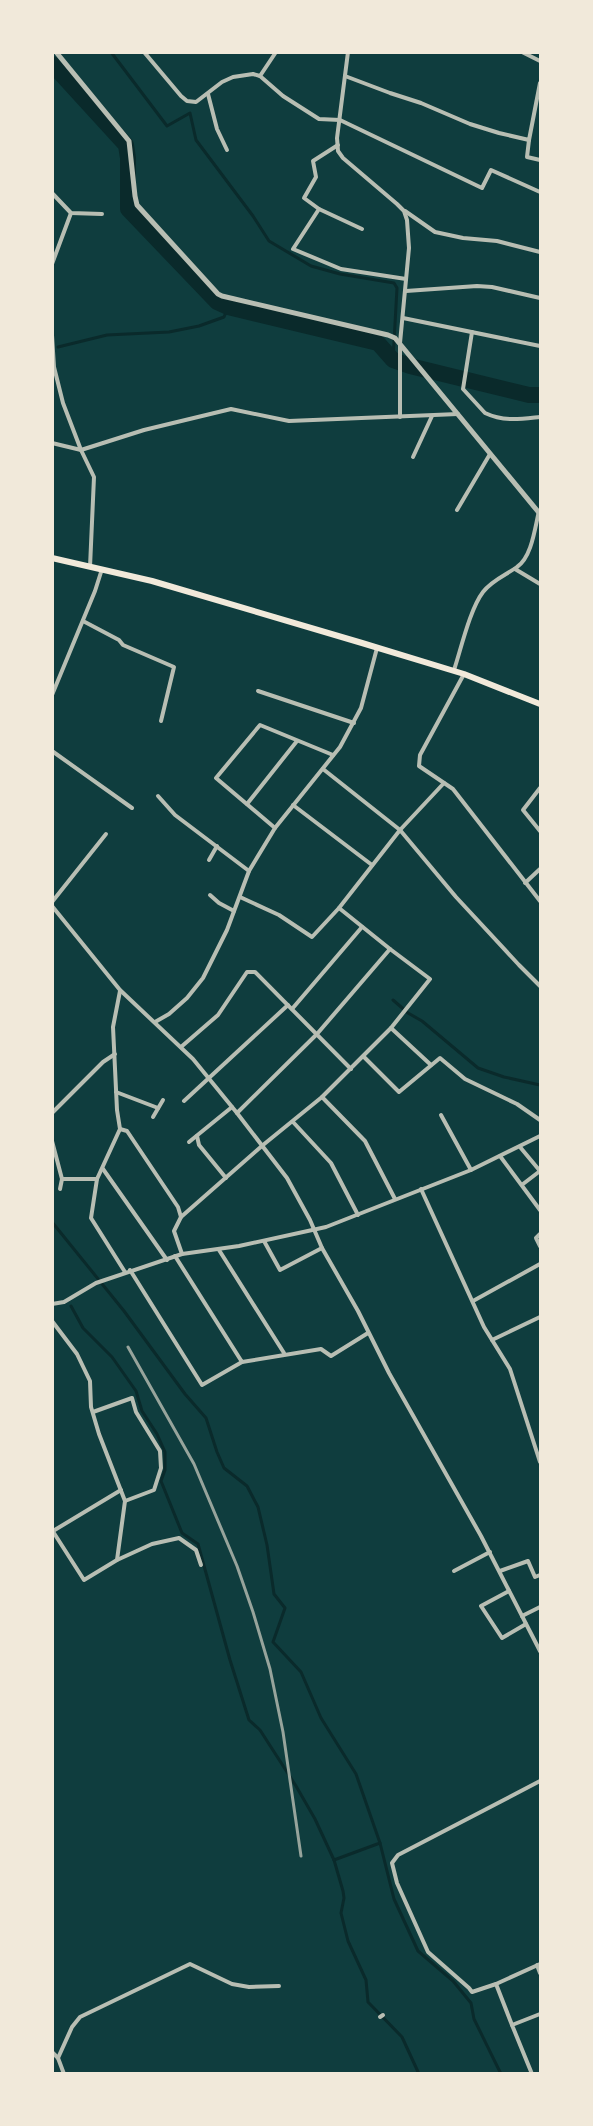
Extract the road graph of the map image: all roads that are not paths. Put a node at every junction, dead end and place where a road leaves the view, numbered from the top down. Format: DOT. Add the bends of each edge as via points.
graph roads {
  1 [pos="56,52"];
  2 [pos="144,52"];
  3 [pos="276,52"];
  4 [pos="348,52"];
  5 [pos="522,52"];
  6 [pos="540,62"];
  7 [pos="260,76"];
  8 [pos="345,76"];
  9 [pos="540,83"];
  10 [pos="208,94"];
  11 [pos="538,104"];
  12 [pos="340,120"];
  13 [pos="529,140"];
  14 [pos="338,145"];
  15 [pos="227,150"];
  16 [pos="540,160"];
  17 [pos="540,192"];
  18 [pos="52,193"];
  19 [pos="319,209"];
  20 [pos="404,211"];
  21 [pos="72,213"];
  22 [pos="102,214"];
  23 [pos="362,229"];
  24 [pos="540,252"];
  25 [pos="52,264"];
  26 [pos="406,279"];
  27 [pos="406,291"];
  28 [pos="540,298"];
  29 [pos="403,318"];
  30 [pos="472,332"];
  31 [pos="52,335"];
  32 [pos="400,343"];
  33 [pos="540,346"];
  34 [pos="53,367"];
  35 [pos="459,414"];
  36 [pos="432,416"];
  37 [pos="400,417"];
  38 [pos="540,417"];
  39 [pos="52,443"];
  40 [pos="81,450"];
  41 [pos="490,454"];
  42 [pos="413,457"];
  43 [pos="457,510"];
  44 [pos="539,510"];
  45 [pos="52,558"];
  46 [pos="90,567"];
  47 [pos="515,568"];
  48 [pos="102,569"];
  49 [pos="540,584"];
  50 [pos="82,621"];
  51 [pos="377,648"];
  52 [pos="454,671"];
  53 [pos="464,674"];
  54 [pos="52,676"];
  55 [pos="58,679"];
  56 [pos="258,691"];
  57 [pos="52,695"];
  58 [pos="540,704"];
  59 [pos="161,721"];
  60 [pos="354,723"];
  61 [pos="297,741"];
  62 [pos="52,751"];
  63 [pos="333,755"];
  64 [pos="323,769"];
  65 [pos="444,783"];
  66 [pos="540,788"];
  67 [pos="158,796"];
  68 [pos="247,804"];
  69 [pos="293,805"];
  70 [pos="132,808"];
  71 [pos="275,828"];
  72 [pos="400,830"];
  73 [pos="540,831"];
  74 [pos="106,834"];
  75 [pos="217,846"];
  76 [pos="209,860"];
  77 [pos="372,865"];
  78 [pos="540,869"];
  79 [pos="249,871"];
  80 [pos="525,883"];
  81 [pos="210,895"];
  82 [pos="240,897"];
  83 [pos="540,901"];
  84 [pos="52,904"];
  85 [pos="339,908"];
  86 [pos="234,911"];
  87 [pos="363,927"];
  88 [pos="390,948"];
  89 [pos="540,986"];
  90 [pos="120,990"];
  91 [pos="290,1007"];
  92 [pos="155,1022"];
  93 [pos="391,1028"];
  94 [pos="317,1034"];
  95 [pos="181,1047"];
  96 [pos="115,1054"];
  97 [pos="364,1057"];
  98 [pos="431,1065"];
  99 [pos="351,1069"];
  100 [pos="209,1079"];
  101 [pos="116,1092"];
  102 [pos="322,1097"];
  103 [pos="163,1100"];
  104 [pos="184,1101"];
  105 [pos="232,1107"];
  106 [pos="158,1108"];
  107 [pos="52,1113"];
  108 [pos="237,1113"];
  109 [pos="441,1115"];
  110 [pos="153,1117"];
  111 [pos="540,1120"];
  112 [pos="293,1122"];
  113 [pos="120,1129"];
  114 [pos="196,1136"];
  115 [pos="540,1136"];
  116 [pos="52,1141"];
  117 [pos="189,1142"];
  118 [pos="263,1145"];
  119 [pos="520,1147"];
  120 [pos="500,1156"];
  121 [pos="102,1168"];
  122 [pos="471,1170"];
  123 [pos="226,1178"];
  124 [pos="62,1179"];
  125 [pos="97,1179"];
  126 [pos="523,1184"];
  127 [pos="60,1189"];
  128 [pos="421,1189"];
  129 [pos="395,1199"];
  130 [pos="540,1210"];
  131 [pos="358,1215"];
  132 [pos="181,1217"];
  133 [pos="313,1230"];
  134 [pos="540,1234"];
  135 [pos="264,1240"];
  136 [pos="540,1246"];
  137 [pos="322,1248"];
  138 [pos="219,1250"];
  139 [pos="182,1254"];
  140 [pos="175,1256"];
  141 [pos="167,1260"];
  142 [pos="540,1264"];
  143 [pos="128,1271"];
  144 [pos="473,1301"];
  145 [pos="52,1304"];
  146 [pos="540,1317"];
  147 [pos="52,1321"];
  148 [pos="368,1333"];
  149 [pos="492,1340"];
  150 [pos="284,1353"];
  151 [pos="242,1362"];
  152 [pos="93,1412"];
  153 [pos="538,1448"];
  154 [pos="540,1462"];
  155 [pos="121,1490"];
  156 [pos="125,1501"];
  157 [pos="53,1531"];
  158 [pos="490,1552"];
  159 [pos="117,1560"];
  160 [pos="201,1565"];
  161 [pos="454,1571"];
  162 [pos="500,1571"];
  163 [pos="540,1575"];
  164 [pos="509,1591"];
  165 [pos="540,1607"];
  166 [pos="522,1616"];
  167 [pos="526,1624"];
  168 [pos="539,1643"];
  169 [pos="540,1651"];
  170 [pos="540,1781"];
  171 [pos="539,1964"];
  172 [pos="540,1973"];
  173 [pos="496,1984"];
  174 [pos="279,1986"];
  175 [pos="540,2014"];
  176 [pos="512,2025"];
  177 [pos="52,2052"];
  178 [pos="58,2058"];
  179 [pos="64,2073"];
  180 [pos="532,2073"];
  1 -- 32 [label="street" via="129,141 137,206 218,294 388,335"];
  2 -- 10 [label="street" via="187,101 196,102"];
  3 -- 7 [label="street"];
  4 -- 8 [label="street"];
  5 -- 6 [label="street"];
  7 -- 10 [label="street" via="233,77"];
  7 -- 12 [label="street" via="320,119"];
  8 -- 12 [label="street"];
  8 -- 13 [label="street" via="470,124"];
  9 -- 11 [label="street"];
  10 -- 15 [label="street"];
  11 -- 13 [label="street"];
  12 -- 14 [label="street"];
  12 -- 17 [label="street" via="482,188 491,170"];
  13 -- 16 [label="street" via="527,157"];
  14 -- 19 [label="street" via="313,161 316,177 304,198"];
  14 -- 20 [label="street" via="347,163"];
  18 -- 21 [label="street"];
  19 -- 23 [label="street"];
  19 -- 26 [label="street" via="293,249 340,269"];
  20 -- 24 [label="street" via="435,232"];
  20 -- 26 [label="street" via="409,230"];
  21 -- 22 [label="street"];
  21 -- 25 [label="street"];
  26 -- 27 [label="street"];
  27 -- 28 [label="street" via="477,286"];
  27 -- 29 [label="street"];
  29 -- 30 [label="street"];
  29 -- 32 [label="street"];
  30 -- 33 [label="street"];
  30 -- 38 [label="street" via="462,386 490,415 508,420"];
  31 -- 34 [label="street"];
  32 -- 35 [label="street"];
  32 -- 37 [label="street"];
  34 -- 40 [label="street"];
  35 -- 36 [label="street"];
  35 -- 41 [label="street"];
  36 -- 37 [label="street"];
  36 -- 42 [label="street"];
  37 -- 40 [label="street" via="289,421 231,409"];
  39 -- 40 [label="street"];
  40 -- 46 [label="street" via="94,477"];
  41 -- 43 [label="street"];
  41 -- 44 [label="street"];
  44 -- 47 [label="street" via="526,555"];
  45 -- 46 [label="main road"];
  46 -- 48 [label="main road"];
  47 -- 49 [label="street"];
  47 -- 52 [label="street" via="482,593"];
  48 -- 50 [label="street"];
  48 -- 51 [label="main road"];
  50 -- 55 [label="street"];
  50 -- 59 [label="street" via="123,645 174,667"];
  51 -- 52 [label="main road"];
  51 -- 60 [label="street"];
  52 -- 53 [label="main road"];
  53 -- 58 [label="main road"];
  53 -- 65 [label="street" via="419,758 420,768"];
  54 -- 55 [label="street"];
  55 -- 57 [label="street"];
  56 -- 60 [label="street"];
  60 -- 63 [label="street"];
  61 -- 63 [label="street"];
  61 -- 68 [label="street"];
  61 -- 68 [label="street" via="260,725 216,778"];
  62 -- 70 [label="street"];
  63 -- 64 [label="street"];
  64 -- 69 [label="street"];
  64 -- 72 [label="street"];
  65 -- 72 [label="street"];
  65 -- 80 [label="street" via="453,789"];
  66 -- 73 [label="street" via="523,810"];
  67 -- 75 [label="street" via="175,815"];
  68 -- 71 [label="street"];
  69 -- 71 [label="street"];
  69 -- 77 [label="street"];
  71 -- 79 [label="street"];
  72 -- 77 [label="street"];
  72 -- 89 [label="street" via="456,897"];
  74 -- 84 [label="street"];
  75 -- 76 [label="street"];
  75 -- 79 [label="street"];
  77 -- 85 [label="street"];
  78 -- 80 [label="street"];
  79 -- 82 [label="street"];
  80 -- 83 [label="street"];
  81 -- 86 [label="street"];
  82 -- 85 [label="street" via="279,915 312,937"];
  82 -- 86 [label="street"];
  84 -- 90 [label="street"];
  85 -- 87 [label="street"];
  86 -- 92 [label="street" via="203,978 181,1004"];
  87 -- 88 [label="street"];
  87 -- 91 [label="street"];
  88 -- 93 [label="street" via="430,979"];
  88 -- 94 [label="street"];
  90 -- 92 [label="street"];
  90 -- 96 [label="street" via="113,1027"];
  91 -- 94 [label="street"];
  91 -- 95 [label="street" via="255,972 247,972 218,1015"];
  91 -- 100 [label="street"];
  92 -- 95 [label="street"];
  93 -- 97 [label="street"];
  93 -- 98 [label="street"];
  94 -- 99 [label="street"];
  94 -- 108 [label="street"];
  95 -- 100 [label="street"];
  96 -- 101 [label="street"];
  96 -- 107 [label="street"];
  97 -- 98 [label="street" via="399,1092"];
  97 -- 99 [label="street"];
  98 -- 111 [label="street" via="440,1058 465,1079 517,1104"];
  99 -- 102 [label="street"];
  100 -- 104 [label="street"];
  100 -- 105 [label="street"];
  101 -- 106 [label="street"];
  101 -- 113 [label="street"];
  102 -- 112 [label="street"];
  102 -- 129 [label="street" via="365,1141"];
  103 -- 106 [label="street"];
  105 -- 108 [label="street"];
  105 -- 114 [label="street"];
  106 -- 110 [label="street"];
  108 -- 118 [label="street"];
  109 -- 122 [label="street"];
  112 -- 118 [label="street"];
  112 -- 131 [label="street" via="331,1163"];
  113 -- 121 [label="street"];
  113 -- 132 [label="street" via="127,1131 178,1206"];
  114 -- 117 [label="street"];
  114 -- 123 [label="street"];
  115 -- 119 [label="street"];
  116 -- 124 [label="street"];
  118 -- 123 [label="street"];
  118 -- 133 [label="street" via="287,1178"];
  119 -- 120 [label="street"];
  119 -- 126 [label="street" via="540,1171"];
  120 -- 122 [label="street"];
  120 -- 126 [label="street"];
  121 -- 125 [label="street"];
  121 -- 141 [label="street"];
  122 -- 128 [label="street"];
  123 -- 132 [label="street"];
  124 -- 125 [label="street"];
  124 -- 127 [label="street"];
  125 -- 143 [label="street" via="91,1218"];
  126 -- 130 [label="street"];
  128 -- 129 [label="street"];
  128 -- 144 [label="street"];
  129 -- 131 [label="street"];
  131 -- 133 [label="street"];
  132 -- 139 [label="street" via="174,1231"];
  133 -- 135 [label="street"];
  133 -- 137 [label="street"];
  134 -- 136 [label="street" via="536,1238"];
  135 -- 137 [label="street" via="280,1270"];
  135 -- 138 [label="street"];
  137 -- 148 [label="street"];
  138 -- 139 [label="street"];
  138 -- 150 [label="street"];
  139 -- 140 [label="street"];
  140 -- 141 [label="street"];
  140 -- 151 [label="street"];
  141 -- 143 [label="street"];
  142 -- 144 [label="street"];
  143 -- 145 [label="street"];
  143 -- 151 [label="street" via="202,1385"];
  144 -- 149 [label="street"];
  146 -- 149 [label="street"];
  147 -- 152 [label="street" via="90,1381"];
  148 -- 150 [label="street" via="331,1356 321,1349"];
  148 -- 158 [label="street"];
  149 -- 153 [label="street" via="510,1369"];
  150 -- 151 [label="street"];
  152 -- 155 [label="street"];
  152 -- 156 [label="street" via="132,1398 136,1412 160,1451 161,1468 154,1490"];
  153 -- 154 [label="street"];
  155 -- 156 [label="street"];
  155 -- 157 [label="street"];
  156 -- 159 [label="street"];
  157 -- 159 [label="street" via="84,1580"];
  158 -- 161 [label="street"];
  158 -- 162 [label="street"];
  159 -- 160 [label="street" via="152,1544 179,1538 196,1550"];
  162 -- 163 [label="street" via="528,1561 535,1577"];
  162 -- 164 [label="street"];
  164 -- 166 [label="street"];
  164 -- 167 [label="street" via="481,1606 502,1638"];
  165 -- 166 [label="street"];
  166 -- 167 [label="street"];
  167 -- 168 [label="street"];
  168 -- 169 [label="street"];
  170 -- 173 [label="street" via="398,1856 392,1863 428,1952 471,1992"];
  171 -- 172 [label="street"];
  171 -- 173 [label="street"];
  173 -- 176 [label="street"];
  174 -- 178 [label="street" via="232,1984 190,1964 80,2017"];
  175 -- 176 [label="street"];
  176 -- 180 [label="street"];
  177 -- 178 [label="street"];
  178 -- 179 [label="street"];
}
